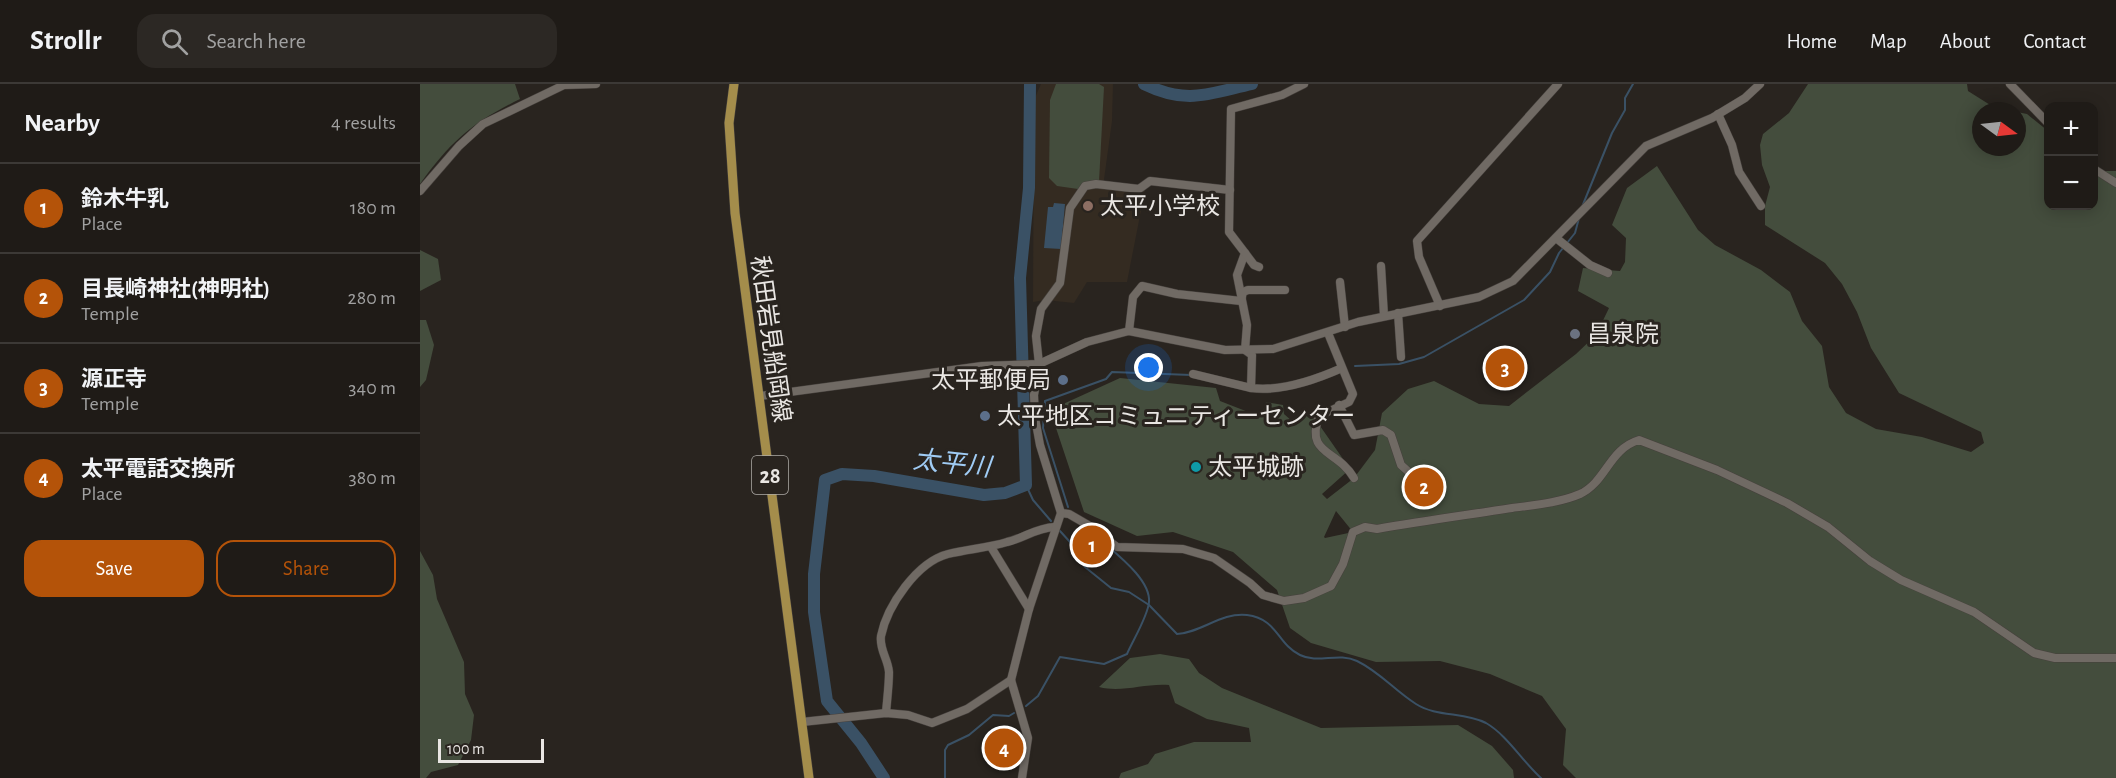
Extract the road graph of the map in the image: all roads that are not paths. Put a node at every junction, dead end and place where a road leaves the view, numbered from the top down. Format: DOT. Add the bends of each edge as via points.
graph roads {
  1 [pos="596,84"];
  2 [pos="734,84"];
  3 [pos="1304,84"];
  4 [pos="1558,84"];
  5 [pos="1760,84"];
  6 [pos="2010,84"];
  7 [pos="1718,114"];
  8 [pos="2044,118"];
  9 [pos="2098,172"];
  10 [pos="2116,183"];
  11 [pos="1230,190"];
  12 [pos="420,191"];
  13 [pos="1761,206"];
  14 [pos="1562,244"];
  15 [pos="1245,253"];
  16 [pos="1381,266"];
  17 [pos="1259,267"];
  18 [pos="1608,273"];
  19 [pos="1340,282"];
  20 [pos="1285,290"];
  21 [pos="1241,301"];
  22 [pos="1440,306"];
  23 [pos="1398,313"];
  24 [pos="1384,316"];
  25 [pos="1345,327"];
  26 [pos="1130,331"];
  27 [pos="1328,333"];
  28 [pos="1245,350"];
  29 [pos="1401,357"];
  30 [pos="1037,364"];
  31 [pos="1342,368"];
  32 [pos="1193,374"];
  33 [pos="1251,388"];
  34 [pos="760,396"];
  35 [pos="1339,405"];
  36 [pos="1411,474"];
  37 [pos="1354,478"];
  38 [pos="1060,513"];
  39 [pos="1054,527"];
  40 [pos="991,547"];
  41 [pos="1029,609"];
  42 [pos="2116,658"];
  43 [pos="1011,680"];
  44 [pos="886,713"];
  45 [pos="802,722"];
  46 [pos="809,778"];
  47 [pos="1022,778"];
  1 -- 12 [label="street" via="564,85 483,124"];
  2 -- 34 [label="main road, 秋田岩見船岡線 / 28" via="729,123 730,171"];
  3 -- 11 [label="street" via="1282,95 1231,109"];
  4 -- 22 [label="street" via="1417,242 1419,257"];
  5 -- 7 [label="street"];
  6 -- 8 [label="street"];
  7 -- 13 [label="street" via="1739,172"];
  7 -- 14 [label="street" via="1646,146 1576,216"];
  9 -- 10 [label="street"];
  11 -- 15 [label="street" via="1229,232"];
  11 -- 30 [label="street" via="1150,181 1139,189 1085,186 1070,208 1060,283 1041,309 1036,336"];
  14 -- 18 [label="street"];
  14 -- 22 [label="street" via="1513,281 1479,297"];
  15 -- 17 [label="street"];
  15 -- 21 [label="street" via="1237,275"];
  16 -- 24 [label="street"];
  19 -- 25 [label="street"];
  20 -- 21 [label="street" via="1248,290 1243,292"];
  21 -- 26 [label="street" via="1142,286 1133,297"];
  21 -- 28 [label="street" via="1247,325"];
  22 -- 23 [label="street"];
  23 -- 24 [label="street"];
  23 -- 29 [label="street"];
  24 -- 25 [label="street"];
  25 -- 27 [label="street"];
  26 -- 28 [label="street" via="1200,346"];
  26 -- 30 [label="street" via="1087,342"];
  27 -- 28 [label="street" via="1290,345"];
  27 -- 31 [label="street"];
  28 -- 33 [label="street" via="1252,356"];
  30 -- 34 [label="street" via="1006,364"];
  30 -- 38 [label="street" via="1035,418"];
  31 -- 33 [label="street" via="1299,383"];
  31 -- 35 [label="street" via="1353,394 1349,402"];
  32 -- 33 [label="street"];
  34 -- 45 [label="main road, 秋田岩見船岡線 / 28"];
  35 -- 36 [label="street" via="1354,435 1383,430 1392,435 1401,465"];
  35 -- 37 [label="street" via="1319,416 1315,440 1344,462"];
  38 -- 39 [label="street"];
  38 -- 42 [label="street" via="1088,525 1117,547 1184,549 1214,558 1263,595 1284,601 1304,598 1331,586 1353,532 1578,495 1595,483 1623,446 1639,440 1787,503 1828,527 1869,561 1901,580 1974,612 2034,653 2063,659"];
  39 -- 40 [label="street" via="1040,528"];
  39 -- 41 [label="street"];
  40 -- 41 [label="street"];
  40 -- 44 [label="street" via="947,554 933,561 920,571 893,607 881,636 889,672"];
  41 -- 43 [label="street"];
  43 -- 44 [label="street" via="967,709 932,723"];
  43 -- 47 [label="street" via="1028,738"];
  44 -- 45 [label="street"];
  45 -- 46 [label="main road, 秋田岩見船岡線 / 28"];
}
